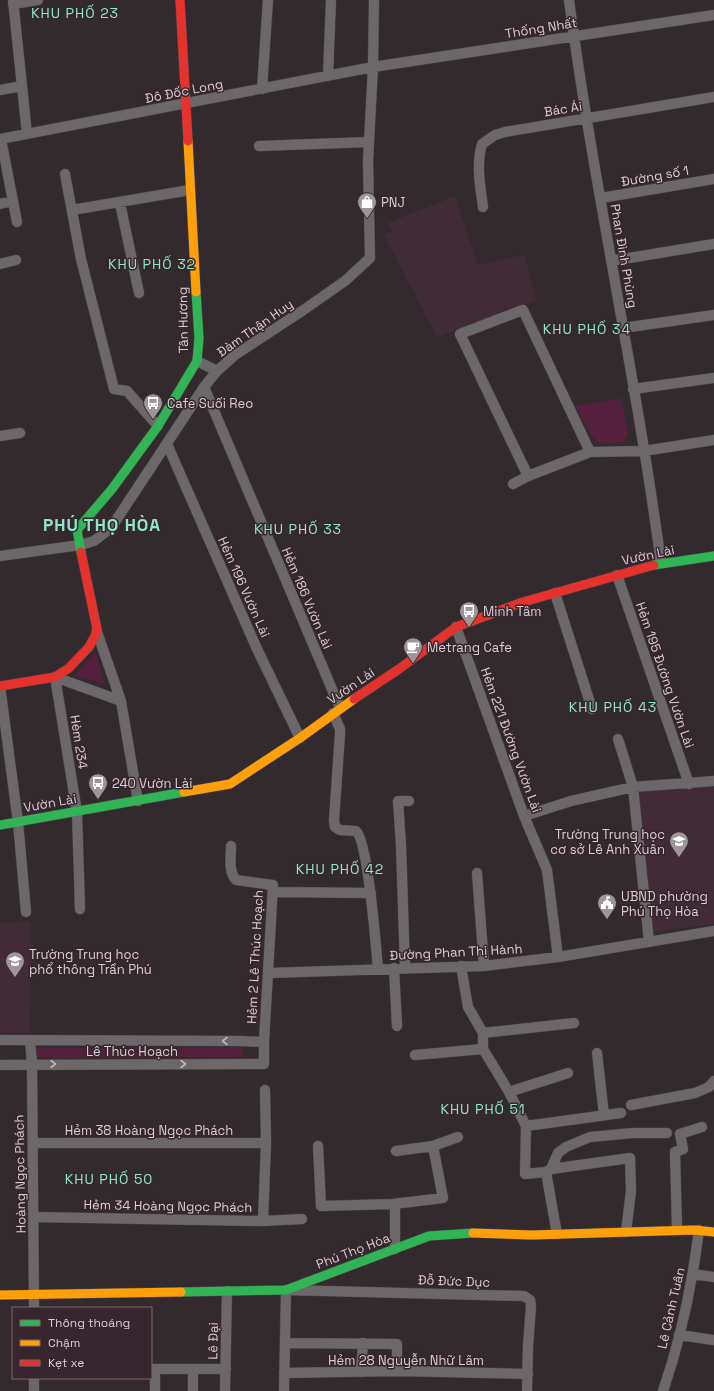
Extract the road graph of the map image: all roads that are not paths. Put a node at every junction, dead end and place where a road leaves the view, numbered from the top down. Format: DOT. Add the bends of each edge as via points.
graph roads {
  1 [pos="38,0"];
  2 [pos="180,0"];
  3 [pos="268,0"];
  4 [pos="331,0"];
  5 [pos="374,0"];
  6 [pos="569,0"];
  7 [pos="13,2"];
  8 [pos="714,15"];
  9 [pos="574,36"];
  10 [pos="372,67"];
  11 [pos="328,76"];
  12 [pos="22,86"];
  13 [pos="262,89"];
  14 [pos="0,90"];
  15 [pos="714,97"];
  16 [pos="186,104"];
  17 [pos="588,119"];
  18 [pos="27,134"];
  19 [pos="1,139"];
  20 [pos="369,142"];
  21 [pos="259,146"];
  22 [pos="65,174"];
  23 [pos="714,179"];
  24 [pos="190,190"];
  25 [pos="601,198"];
  26 [pos="13,201"];
  27 [pos="120,203"];
  28 [pos="0,204"];
  29 [pos="483,207"];
  30 [pos="72,210"];
  31 [pos="17,222"];
  32 [pos="714,244"];
  33 [pos="16,260"];
  34 [pos="612,261"];
  35 [pos="0,264"];
  36 [pos="139,293"];
  37 [pos="714,315"];
  38 [pos="623,328"];
  39 [pos="197,361"];
  40 [pos="216,371"];
  41 [pos="714,378"];
  42 [pos="204,387"];
  43 [pos="633,389"];
  44 [pos="158,426"];
  45 [pos="20,433"];
  46 [pos="0,436"];
  47 [pos="714,440"];
  48 [pos="167,444"];
  49 [pos="644,451"];
  50 [pos="590,452"];
  51 [pos="528,476"];
  52 [pos="513,484"];
  53 [pos="80,545"];
  54 [pos="0,556"];
  55 [pos="714,556"];
  56 [pos="661,563"];
  57 [pos="617,575"];
  58 [pos="555,593"];
  59 [pos="456,626"];
  60 [pos="97,630"];
  61 [pos="55,677"];
  62 [pos="0,686"];
  63 [pos="122,701"];
  64 [pos="592,709"];
  65 [pos="336,710"];
  66 [pos="300,738"];
  67 [pos="618,739"];
  68 [pos="714,781"];
  69 [pos="689,784"];
  70 [pos="633,787"];
  71 [pos="138,801"];
  72 [pos="408,801"];
  73 [pos="77,812"];
  74 [pos="524,816"];
  75 [pos="18,822"];
  76 [pos="0,825"];
  77 [pos="231,846"];
  78 [pos="477,873"];
  79 [pos="273,892"];
  80 [pos="371,893"];
  81 [pos="80,909"];
  82 [pos="26,912"];
  83 [pos="714,930"];
  84 [pos="649,942"];
  85 [pos="558,957"];
  86 [pos="461,966"];
  87 [pos="484,966"];
  88 [pos="394,968"];
  89 [pos="405,968"];
  90 [pos="378,969"];
  91 [pos="269,973"];
  92 [pos="574,1023"];
  93 [pos="397,1026"];
  94 [pos="483,1033"];
  95 [pos="0,1040"];
  96 [pos="30,1040"];
  97 [pos="264,1042"];
  98 [pos="483,1049"];
  99 [pos="597,1053"];
  100 [pos="415,1055"];
  101 [pos="264,1059"];
  102 [pos="32,1064"];
  103 [pos="0,1065"];
  104 [pos="568,1074"];
  105 [pos="714,1080"];
  106 [pos="265,1090"];
  107 [pos="509,1092"];
  108 [pos="632,1105"];
  109 [pos="621,1113"];
  110 [pos="604,1115"];
  111 [pos="526,1126"];
  112 [pos="702,1127"];
  113 [pos="667,1133"];
  114 [pos="458,1137"];
  115 [pos="33,1143"];
  116 [pos="266,1143"];
  117 [pos="318,1146"];
  118 [pos="433,1146"];
  119 [pos="396,1151"];
  120 [pos="549,1171"];
  121 [pos="395,1204"];
  122 [pos="34,1217"];
  123 [pos="302,1219"];
  124 [pos="263,1221"];
  125 [pos="676,1230"];
  126 [pos="699,1230"];
  127 [pos="626,1232"];
  128 [pos="714,1232"];
  129 [pos="557,1234"];
  130 [pos="395,1249"];
  131 [pos="693,1274"];
  132 [pos="714,1277"];
  133 [pos="286,1290"];
  134 [pos="227,1291"];
  135 [pos="0,1295"];
  136 [pos="34,1295"];
  137 [pos="34,1307"];
  138 [pos="679,1335"];
  139 [pos="714,1340"];
  140 [pos="285,1343"];
  141 [pos="363,1343"];
  142 [pos="153,1369"];
  143 [pos="193,1369"];
  144 [pos="226,1370"];
  145 [pos="397,1371"];
  146 [pos="361,1372"];
  147 [pos="284,1373"];
  148 [pos="528,1374"];
  149 [pos="34,1379"];
  150 [pos="34,1391"];
  151 [pos="155,1391"];
  152 [pos="193,1391"];
  153 [pos="225,1391"];
  154 [pos="284,1391"];
  155 [pos="527,1391"];
  156 [pos="663,1391"];
  1 -- 7 [label="street"];
  2 -- 16 [label="street, Tân Hương"];
  3 -- 13 [label="street"];
  4 -- 11 [label="street"];
  5 -- 10 [label="street, Đàm Thận Huy"];
  6 -- 9 [label="street, Phan Đình Phùng"];
  7 -- 12 [label="street"];
  8 -- 9 [label="street, Thống Nhất"];
  9 -- 10 [label="street, Thống Nhất"];
  9 -- 17 [label="street, Phan Đình Phùng"];
  10 -- 11 [label="street, Đô Đốc Long"];
  10 -- 20 [label="street, Đàm Thận Huy"];
  11 -- 13 [label="street, Đô Đốc Long"];
  12 -- 14 [label="street"];
  12 -- 18 [label="street"];
  13 -- 16 [label="street, Đô Đốc Long"];
  15 -- 17 [label="street, Bác Ái"];
  16 -- 18 [label="street, Đô Đốc Long"];
  16 -- 24 [label="street, Tân Hương"];
  17 -- 25 [label="street, Phan Đình Phùng"];
  17 -- 29 [label="street, Bác Ái" via="505,132 482,144 478,168"];
  18 -- 19 [label="street, Đô Đốc Long"];
  19 -- 26 [label="street"];
  20 -- 21 [label="street"];
  20 -- 40 [label="street, Đàm Thận Huy" via="370,258 345,281 235,355"];
  22 -- 30 [label="street"];
  23 -- 25 [label="street, Đường số 1"];
  24 -- 27 [label="street"];
  24 -- 39 [label="street, Tân Hương" via="199,338"];
  25 -- 34 [label="street, Phan Đình Phùng"];
  26 -- 28 [label="street"];
  26 -- 31 [label="street"];
  27 -- 30 [label="street"];
  27 -- 36 [label="street"];
  30 -- 44 [label="street" via="81,258 114,389 126,391"];
  32 -- 34 [label="street"];
  33 -- 35 [label="street"];
  34 -- 38 [label="street, Phan Đình Phùng"];
  37 -- 38 [label="street"];
  38 -- 43 [label="street, Phan Đình Phùng"];
  39 -- 40 [label="street"];
  39 -- 44 [label="street, Tân Hương"];
  40 -- 42 [label="street, Đàm Thận Huy"];
  41 -- 43 [label="street"];
  42 -- 48 [label="street, Đàm Thận Huy"];
  42 -- 65 [label="street, Hẻm 186 Vườn Lài"];
  43 -- 49 [label="street, Phan Đình Phùng"];
  44 -- 53 [label="street, Tân Hương" via="77,530"];
  45 -- 46 [label="street"];
  47 -- 49 [label="street"];
  48 -- 53 [label="street, Đàm Thận Huy" via="111,528 94,541"];
  48 -- 66 [label="street, Hẻm 196 Vườn Lài" via="257,649"];
  49 -- 50 [label="street"];
  49 -- 56 [label="street, Phan Đình Phùng"];
  50 -- 51 [label="street"];
  50 -- 51 [label="street" via="523,310 460,334"];
  51 -- 52 [label="street"];
  53 -- 54 [label="street"];
  53 -- 60 [label="street"];
  55 -- 56 [label="street, Vườn Lài"];
  56 -- 57 [label="street, Vườn Lài"];
  57 -- 58 [label="street, Vườn Lài"];
  57 -- 69 [label="street, Hẻm 195 Đường Vườn Lài"];
  58 -- 59 [label="street, Vườn Lài"];
  58 -- 64 [label="street"];
  59 -- 65 [label="street, Vườn Lài" via="399,669"];
  59 -- 74 [label="street, Hẻm 221 Đường Vườn Lài"];
  60 -- 61 [label="street" via="89,647 69,668"];
  60 -- 63 [label="street"];
  61 -- 62 [label="street"];
  61 -- 63 [label="street"];
  61 -- 73 [label="street, Hèm 234"];
  62 -- 75 [label="street"];
  63 -- 71 [label="street"];
  65 -- 66 [label="street, Vườn Lài"];
  65 -- 80 [label="street, Hẻm 186 Vườn Lài" via="340,734 335,827 359,833"];
  66 -- 71 [label="street, Vườn Lài" via="230,784"];
  67 -- 70 [label="street"];
  68 -- 69 [label="street"];
  69 -- 70 [label="street"];
  70 -- 74 [label="street" via="571,801"];
  70 -- 84 [label="street"];
  71 -- 73 [label="street, Vườn Lài"];
  72 -- 89 [label="street" via="398,801"];
  73 -- 75 [label="street, Vườn Lài"];
  73 -- 81 [label="street, Hèm 234"];
  74 -- 85 [label="street, Hẻm 221 Đường Vườn Lài" via="546,870"];
  75 -- 76 [label="street, Vườn Lài"];
  75 -- 82 [label="street"];
  77 -- 79 [label="street, Hẻm 2 Lê Thúc Hoạch" via="233,877 236,880 273,885"];
  78 -- 87 [label="street"];
  79 -- 80 [label="street"];
  79 -- 91 [label="street, Hẻm 2 Lê Thúc Hoạch"];
  80 -- 90 [label="street"];
  83 -- 84 [label="street, Đường Phan Thị Hành"];
  84 -- 85 [label="street, Đường Phan Thị Hành"];
  85 -- 87 [label="street, Đường Phan Thị Hành"];
  86 -- 87 [label="street, Đường Phan Thị Hành"];
  86 -- 89 [label="street, Đường Phan Thị Hành"];
  86 -- 94 [label="street" via="468,1007"];
  88 -- 89 [label="street, Đường Phan Thị Hành"];
  88 -- 90 [label="street, Đường Phan Thị Hành"];
  88 -- 93 [label="street"];
  90 -- 91 [label="street, Đường Phan Thị Hành"];
  91 -- 97 [label="street, Hẻm 2 Lê Thúc Hoạch"];
  92 -- 94 [label="street"];
  94 -- 98 [label="street"];
  95 -- 96 [label="street, Lê Thúc Hoạch"];
  97 -- 96 [label="street, Lê Thúc Hoạch, one-way"];
  96 -- 102 [label="street, Hoàng Ngọc Phách"];
  97 -- 101 [label="street, Hẻm 2 Lê Thúc Hoạch"];
  98 -- 100 [label="street"];
  98 -- 107 [label="street"];
  99 -- 110 [label="street"];
  102 -- 101 [label="street, Lê Thúc Hoạch, one-way"];
  102 -- 103 [label="street, Lê Thúc Hoạch"];
  102 -- 115 [label="street, Hoàng Ngọc Phách"];
  104 -- 107 [label="street"];
  105 -- 108 [label="street" via="709,1087 695,1093"];
  106 -- 116 [label="street"];
  107 -- 111 [label="street"];
  109 -- 110 [label="street"];
  110 -- 111 [label="street"];
  111 -- 120 [label="street" via="525,1174"];
  112 -- 125 [label="street" via="680,1134 683,1149 675,1152"];
  113 -- 120 [label="street" via="590,1137 558,1153"];
  114 -- 118 [label="street"];
  115 -- 116 [label="street, Hẻm 38 Hoàng Ngọc Phách"];
  115 -- 122 [label="street, Hoàng Ngọc Phách"];
  116 -- 124 [label="street"];
  117 -- 121 [label="street" via="321,1206"];
  118 -- 119 [label="street"];
  118 -- 121 [label="street" via="443,1198"];
  120 -- 127 [label="street" via="630,1158 631,1191"];
  120 -- 129 [label="street"];
  121 -- 130 [label="street"];
  122 -- 124 [label="street, Hẻm 34 Hoàng Ngọc Phách"];
  122 -- 136 [label="street, Hoàng Ngọc Phách"];
  123 -- 124 [label="street, Hẻm 34 Hoàng Ngọc Phách"];
  125 -- 126 [label="street, Phú Thọ Hòa"];
  125 -- 127 [label="street, Phú Thọ Hòa"];
  126 -- 128 [label="street, Phú Thọ Hòa"];
  126 -- 131 [label="street, Lê Cảnh Tuân"];
  127 -- 129 [label="street, Phú Thọ Hòa"];
  129 -- 130 [label="street, Phú Thọ Hòa" via="466,1233 429,1236"];
  130 -- 133 [label="street, Phú Thọ Hòa"];
  131 -- 132 [label="street"];
  131 -- 138 [label="street, Lê Cảnh Tuân"];
  133 -- 134 [label="street, Phú Thọ Hòa"];
  133 -- 140 [label="street"];
  133 -- 148 [label="street, Đỗ Đức Dục" via="524,1296 530,1300 531,1306"];
  134 -- 136 [label="street, Phú Thọ Hòa"];
  134 -- 144 [label="street, Lê Đại"];
  135 -- 136 [label="street, Phú Thọ Hòa"];
  136 -- 137 [label="street, Hoàng Ngọc Phách"];
  138 -- 139 [label="street"];
  138 -- 156 [label="street, Lê Cảnh Tuân"];
  140 -- 141 [label="street"];
  140 -- 147 [label="street"];
  141 -- 145 [label="street" via="397,1344"];
  141 -- 146 [label="street"];
  142 -- 143 [label="street"];
  142 -- 151 [label="street"];
  143 -- 144 [label="street"];
  143 -- 152 [label="street"];
  144 -- 153 [label="street, Lê Đại"];
  145 -- 146 [label="street, Hẻm 28 Nguyễn Nhữ Lãm"];
  145 -- 148 [label="street, Hẻm 28 Nguyễn Nhữ Lãm"];
  146 -- 147 [label="street, Hẻm 28 Nguyễn Nhữ Lãm"];
  147 -- 154 [label="street"];
  148 -- 155 [label="street, Đỗ Đức Dục"];
  149 -- 150 [label="street"];
}
